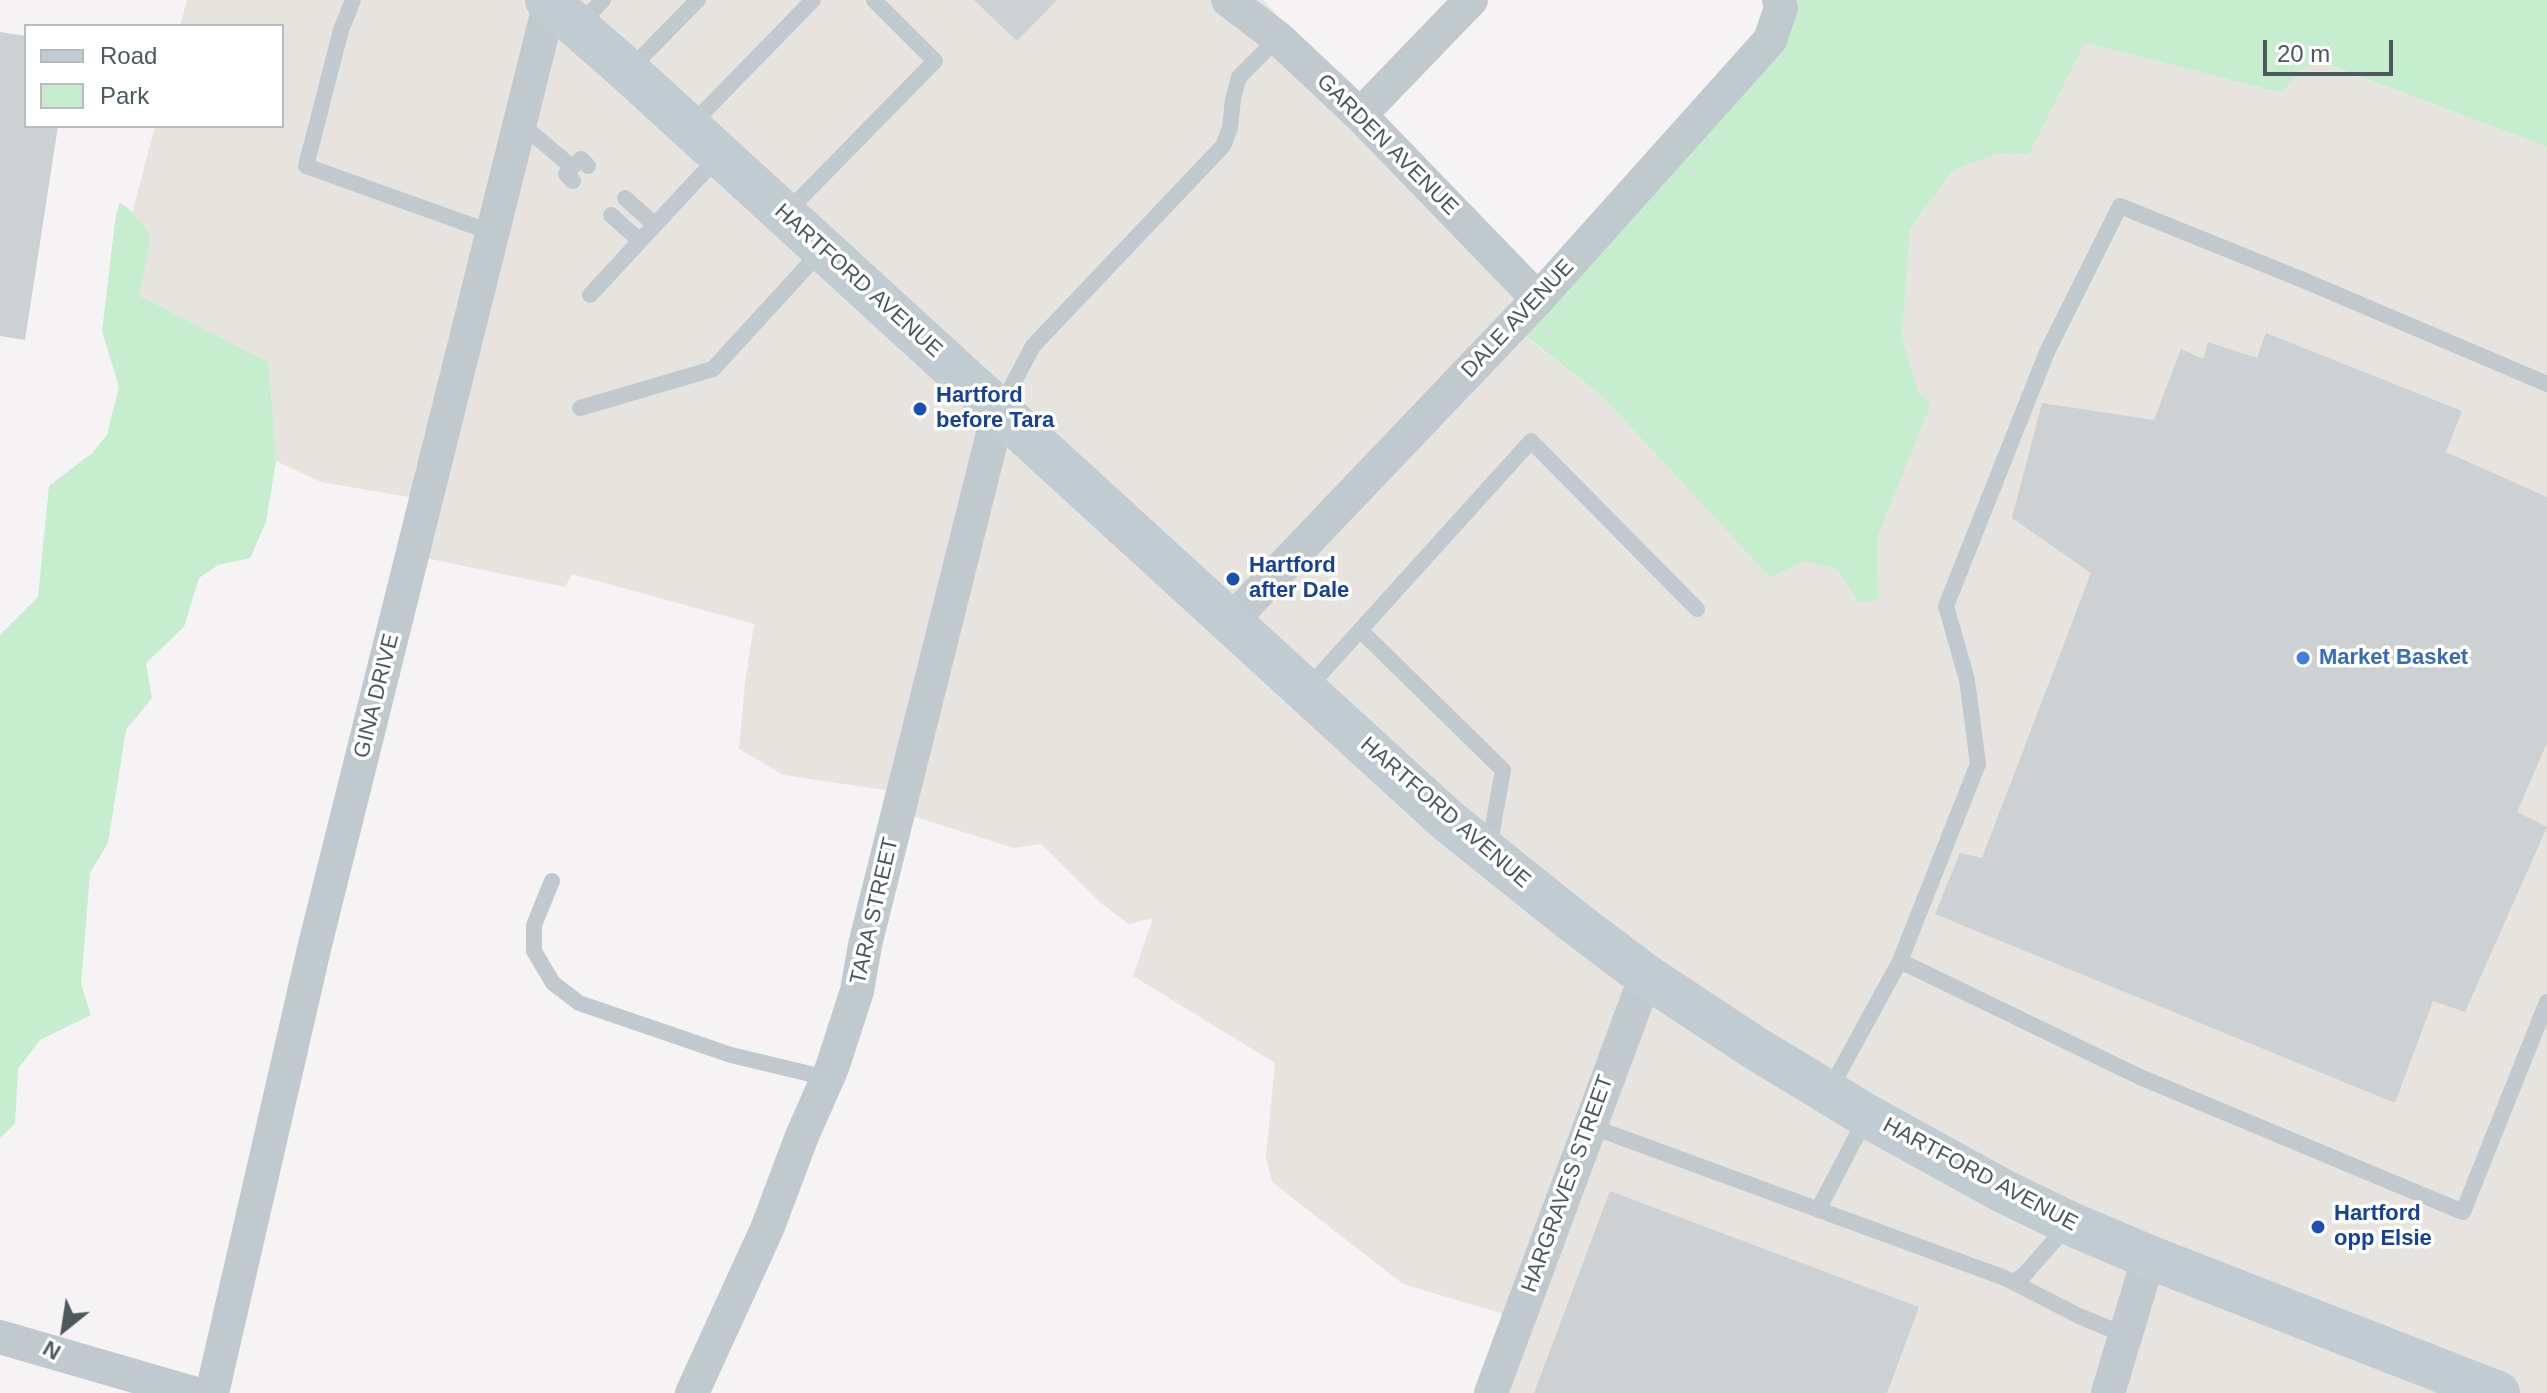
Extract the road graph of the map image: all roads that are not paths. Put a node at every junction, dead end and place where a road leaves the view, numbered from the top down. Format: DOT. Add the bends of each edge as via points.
graph roads {
  1 [pos="353,0"];
  2 [pos="698,0"];
  3 [pos="813,0"];
  4 [pos="874,0"];
  5 [pos="1228,0"];
  6 [pos="1471,0"];
  7 [pos="1779,0"];
  8 [pos="569,7"];
  9 [pos="1278,38"];
  10 [pos="628,71"];
  11 [pos="1360,115"];
  12 [pos="520,123"];
  13 [pos="704,142"];
  14 [pos="578,171"];
  15 [pos="625,198"];
  16 [pos="784,214"];
  17 [pos="611,215"];
  18 [pos="655,225"];
  19 [pos="493,233"];
  20 [pos="640,241"];
  21 [pos="822,249"];
  22 [pos="590,295"];
  23 [pos="1538,299"];
  24 [pos="2547,384"];
  25 [pos="580,408"];
  26 [pos="999,409"];
  27 [pos="1697,609"];
  28 [pos="1229,623"];
  29 [pos="1360,630"];
  30 [pos="1305,691"];
  31 [pos="1488,852"];
  32 [pos="552,881"];
  33 [pos="1900,961"];
  34 [pos="1646,976"];
  35 [pos="2547,1002"];
  36 [pos="827,1078"];
  37 [pos="1828,1093"];
  38 [pos="1867,1116"];
  39 [pos="1590,1126"];
  40 [pos="1818,1210"];
  41 [pos="2069,1223"];
  42 [pos="2149,1257"];
  43 [pos="2014,1282"];
  44 [pos="2125,1335"];
  45 [pos="0,1337"];
  46 [pos="193,1393"];
  47 [pos="212,1393"];
  48 [pos="692,1393"];
  49 [pos="1491,1393"];
  50 [pos="2108,1393"];
  51 [pos="2498,1393"];
  1 -- 19 [label="lane" via="306,166"];
  2 -- 10 [label="lane"];
  3 -- 13 [label="lane"];
  4 -- 16 [label="lane" via="935,61"];
  5 -- 9 [label="street, GARDEN AVENUE"];
  6 -- 11 [label="street"];
  7 -- 23 [label="street, DALE AVENUE" via="1770,40"];
  8 -- 10 [label="main road, HARTFORD AVENUE"];
  8 -- 12 [label="street, GINA DRIVE"];
  9 -- 11 [label="street, GARDEN AVENUE"];
  9 -- 26 [label="lane" via="1239,77 1223,146 1033,346"];
  10 -- 13 [label="main road, HARTFORD AVENUE"];
  11 -- 23 [label="street, GARDEN AVENUE"];
  12 -- 14 [label="lane"];
  12 -- 19 [label="street, GINA DRIVE"];
  13 -- 16 [label="main road, HARTFORD AVENUE"];
  13 -- 18 [label="lane"];
  15 -- 18 [label="lane"];
  16 -- 21 [label="main road, HARTFORD AVENUE"];
  17 -- 20 [label="lane"];
  18 -- 20 [label="lane"];
  19 -- 47 [label="street, GINA DRIVE" via="314,949"];
  20 -- 22 [label="lane"];
  21 -- 25 [label="lane" via="713,369"];
  21 -- 26 [label="main road, HARTFORD AVENUE"];
  23 -- 28 [label="street, DALE AVENUE"];
  24 -- 33 [label="lane" via="2120,206 2047,352 1946,606 1967,680 1978,764"];
  26 -- 28 [label="main road, HARTFORD AVENUE"];
  26 -- 36 [label="street, TARA STREET" via="857,991"];
  27 -- 29 [label="lane" via="1531,441"];
  28 -- 30 [label="main road, HARTFORD AVENUE"];
  29 -- 30 [label="lane"];
  29 -- 31 [label="lane" via="1503,770"];
  30 -- 31 [label="main road, HARTFORD AVENUE"];
  31 -- 34 [label="main road, HARTFORD AVENUE"];
  32 -- 36 [label="lane" via="534,925 534,951 553,983 579,1003 731,1055"];
  33 -- 35 [label="lane" via="2140,1077 2463,1212"];
  33 -- 37 [label="lane"];
  34 -- 37 [label="main road, HARTFORD AVENUE"];
  34 -- 39 [label="street, HARGRAVES STREET"];
  36 -- 48 [label="street, TARA STREET" via="767,1229"];
  37 -- 38 [label="main road, HARTFORD AVENUE"];
  38 -- 40 [label="lane"];
  38 -- 41 [label="main road, HARTFORD AVENUE"];
  39 -- 40 [label="lane"];
  39 -- 49 [label="street, HARGRAVES STREET"];
  40 -- 43 [label="lane"];
  41 -- 42 [label="main road, HARTFORD AVENUE"];
  41 -- 43 [label="lane"];
  42 -- 44 [label="street"];
  42 -- 51 [label="main road, HARTFORD AVENUE"];
  43 -- 44 [label="lane"];
  44 -- 50 [label="street"];
  45 -- 46 [label="street"];
}
